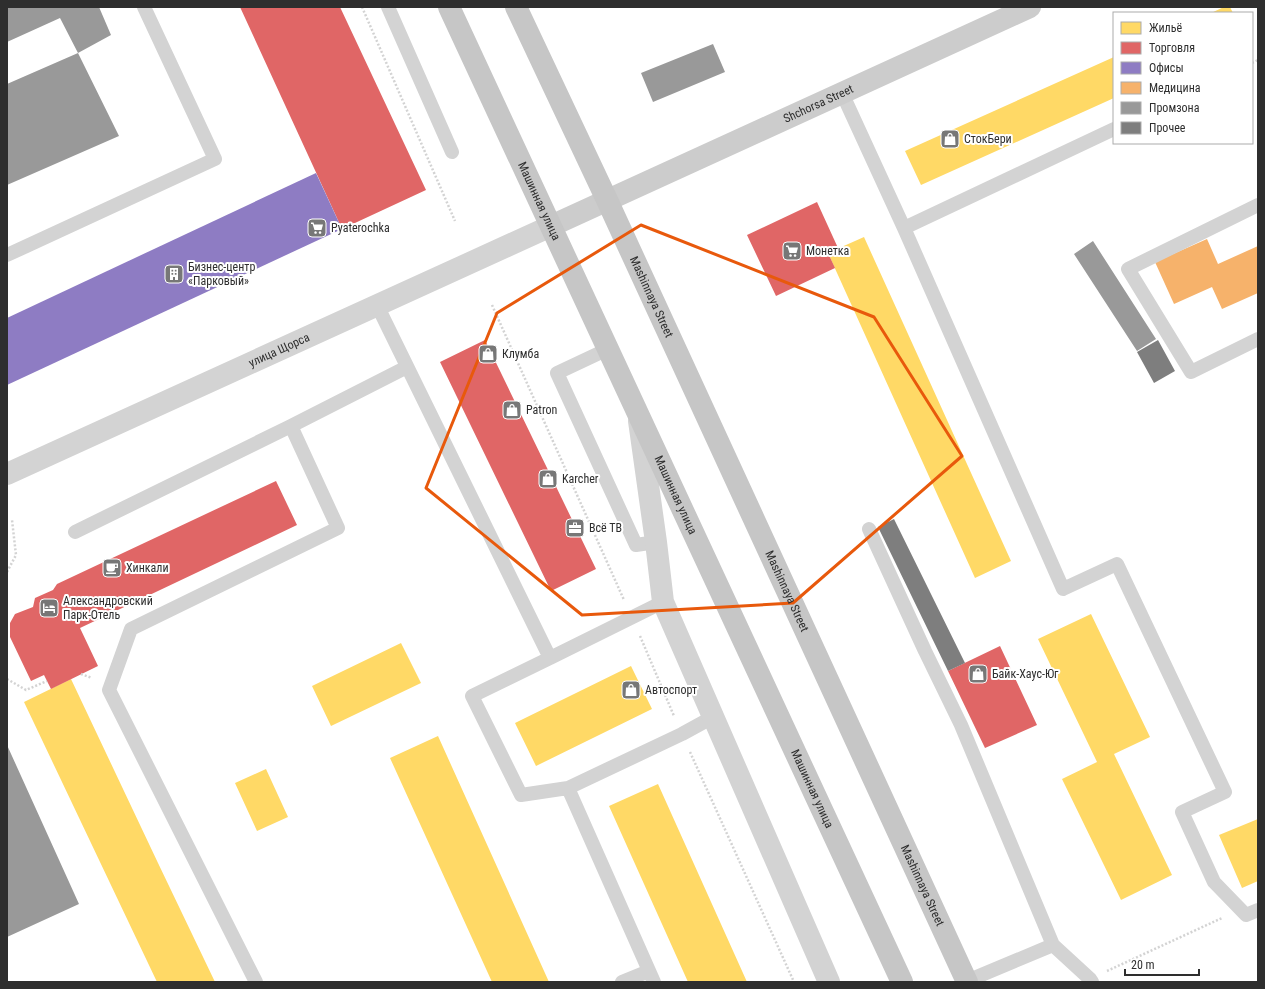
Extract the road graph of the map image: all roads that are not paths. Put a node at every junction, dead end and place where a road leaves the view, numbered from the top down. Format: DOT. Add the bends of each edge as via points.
graph roads {
  1 [pos="144,7"];
  2 [pos="388,7"];
  3 [pos="449,7"];
  4 [pos="516,7"];
  5 [pos="1030,7"];
  6 [pos="842,93"];
  7 [pos="1113,129"];
  8 [pos="452,152"];
  9 [pos="607,200"];
  10 [pos="1258,205"];
  11 [pos="551,226"];
  12 [pos="904,228"];
  13 [pos="7,255"];
  14 [pos="377,305"];
  15 [pos="1258,339"];
  16 [pos="608,349"];
  17 [pos="408,366"];
  18 [pos="638,413"];
  19 [pos="291,426"];
  20 [pos="7,474"];
  21 [pos="869,529"];
  22 [pos="75,532"];
  23 [pos="656,542"];
  24 [pos="663,602"];
  25 [pos="550,658"];
  26 [pos="713,717"];
  27 [pos="568,788"];
  28 [pos="1252,912"];
  29 [pos="1053,946"];
  30 [pos="651,976"];
  31 [pos="1091,980"];
  32 [pos="256,982"];
  33 [pos="622,982"];
  34 [pos="829,982"];
  35 [pos="902,982"];
  36 [pos="967,982"];
  1 -- 13 [label="lane" via="215,159"];
  2 -- 8 [label="lane"];
  3 -- 11 [label="main road, Машинная улица"];
  4 -- 9 [label="main road"];
  5 -- 6 [label="main road, Shchorsa Street"];
  6 -- 9 [label="main road, Shchorsa Street"];
  6 -- 12 [label="lane"];
  7 -- 12 [label="lane"];
  9 -- 11 [label="main road, Shchorsa Street"];
  9 -- 36 [label="main road, Mashinnaya Street"];
  10 -- 15 [label="lane" via="1128,270 1191,372"];
  11 -- 14 [label="street, улица Щорса"];
  11 -- 16 [label="main road, Машинная улица"];
  12 -- 28 [label="lane" via="1062,589 1117,564 1225,792 1182,812 1214,882"];
  14 -- 17 [label="lane"];
  14 -- 20 [label="street, улица Щорса"];
  16 -- 18 [label="main road, Машинная улица"];
  16 -- 23 [label="lane" via="557,373 636,545"];
  17 -- 19 [label="lane"];
  17 -- 25 [label="lane"];
  18 -- 23 [label="street"];
  18 -- 35 [label="main road, Машинная улица"];
  19 -- 22 [label="lane"];
  19 -- 32 [label="lane" via="338,528 130,629 109,690"];
  21 -- 29 [label="lane" via="961,725"];
  23 -- 24 [label="street"];
  24 -- 25 [label="lane"];
  24 -- 26 [label="street"];
  25 -- 27 [label="lane" via="472,696 521,795"];
  26 -- 27 [label="lane"];
  26 -- 34 [label="street"];
  27 -- 30 [label="lane"];
  29 -- 31 [label="lane"];
  29 -- 36 [label="lane"];
  30 -- 33 [label="lane"];
}
